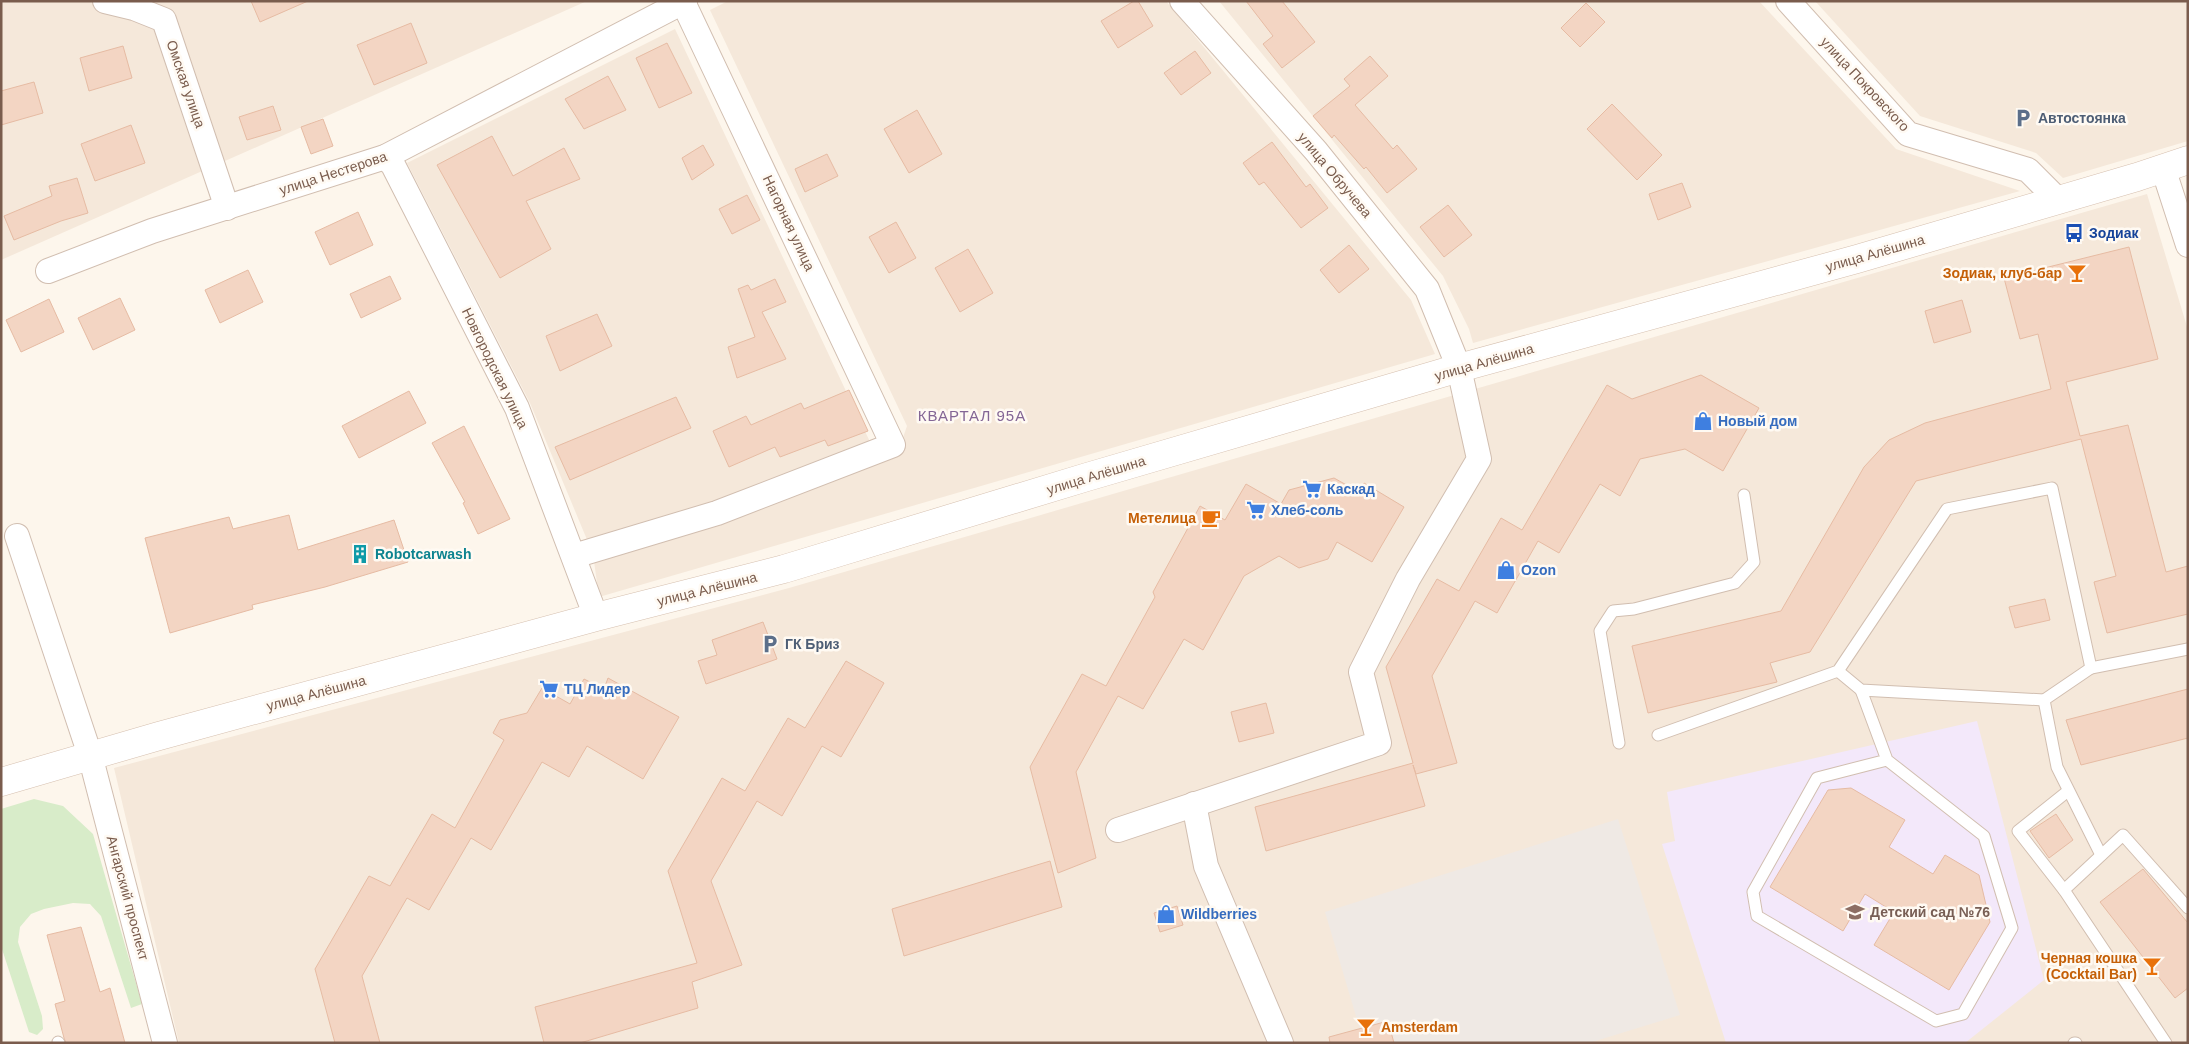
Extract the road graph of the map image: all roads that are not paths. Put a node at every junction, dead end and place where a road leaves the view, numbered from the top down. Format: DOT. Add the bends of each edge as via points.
graph roads {
  1 [pos="105,1"];
  2 [pos="1182,1"];
  3 [pos="1788,1"];
  4 [pos="684,2"];
  5 [pos="386,156"];
  6 [pos="2176,164"];
  7 [pos="2058,200"];
  8 [pos="227,208"];
  9 [pos="2188,245"];
  10 [pos="48,271"];
  11 [pos="1459,368"];
  12 [pos="1744,496"];
  13 [pos="17,536"];
  14 [pos="574,556"];
  15 [pos="596,617"];
  16 [pos="2188,649"];
  17 [pos="2090,668"];
  18 [pos="1838,671"];
  19 [pos="1861,690"];
  20 [pos="2044,700"];
  21 [pos="1658,735"];
  22 [pos="1619,743"];
  23 [pos="90,755"];
  24 [pos="1887,760"];
  25 [pos="1,782"];
  26 [pos="2068,792"];
  27 [pos="1194,804"];
  28 [pos="1118,830"];
  29 [pos="2102,855"];
  30 [pos="2064,890"];
  31 [pos="2188,908"];
  32 [pos="165,1043"];
  33 [pos="1281,1043"];
  34 [pos="2166,1043"];
  1 -- 8 [label="street, Омская улица" via="164,20"];
  2 -- 11 [label="street, улица Обручева" via="1316,151 1427,289"];
  3 -- 7 [label="street, улица Покровского" via="1908,134 2028,170"];
  4 -- 5 [label="street, улица Нестерова"];
  4 -- 14 [label="street, Нагорная улица" via="893,445 717,513"];
  5 -- 8 [label="street, улица Нестерова"];
  5 -- 14 [label="street, Новгородская улица" via="517,408"];
  6 -- 7 [label="street, улица Алёшина"];
  6 -- 9 [label="street"];
  7 -- 11 [label="street, улица Алёшина" via="1857,259"];
  8 -- 10 [label="street, улица Нестерова" via="152,231"];
  11 -- 15 [label="street, улица Алёшина" via="784,569"];
  11 -- 27 [label="street, улица Обручева" via="1479,459 1408,579 1362,672 1379,743"];
  12 -- 22 [label="lane" via="1754,562 1735,583 1613,612 1600,631"];
  13 -- 23 [label="street, Ангарский проспект"];
  14 -- 15 [label="street, Новгородская улица"];
  15 -- 23 [label="street, улица Алёшина"];
  16 -- 17 [label="lane"];
  17 -- 18 [label="lane" via="2052,488 1947,509"];
  17 -- 20 [label="lane"];
  18 -- 19 [label="lane"];
  18 -- 21 [label="lane"];
  19 -- 20 [label="lane"];
  19 -- 24 [label="lane"];
  20 -- 26 [label="lane" via="2057,767"];
  23 -- 25 [label="street, улица Алёшина"];
  23 -- 32 [label="street, Ангарский проспект"];
  24 -- 24 [label="lane" via="1817,778 1753,892 1757,916 1936,1021 1963,1014 2012,928 1984,836"];
  26 -- 29 [label="lane"];
  26 -- 30 [label="lane" via="2018,831"];
  27 -- 28 [label="street"];
  27 -- 33 [label="street" via="1206,866"];
  29 -- 30 [label="lane"];
  29 -- 31 [label="lane" via="2123,836"];
  30 -- 34 [label="lane"];
}
